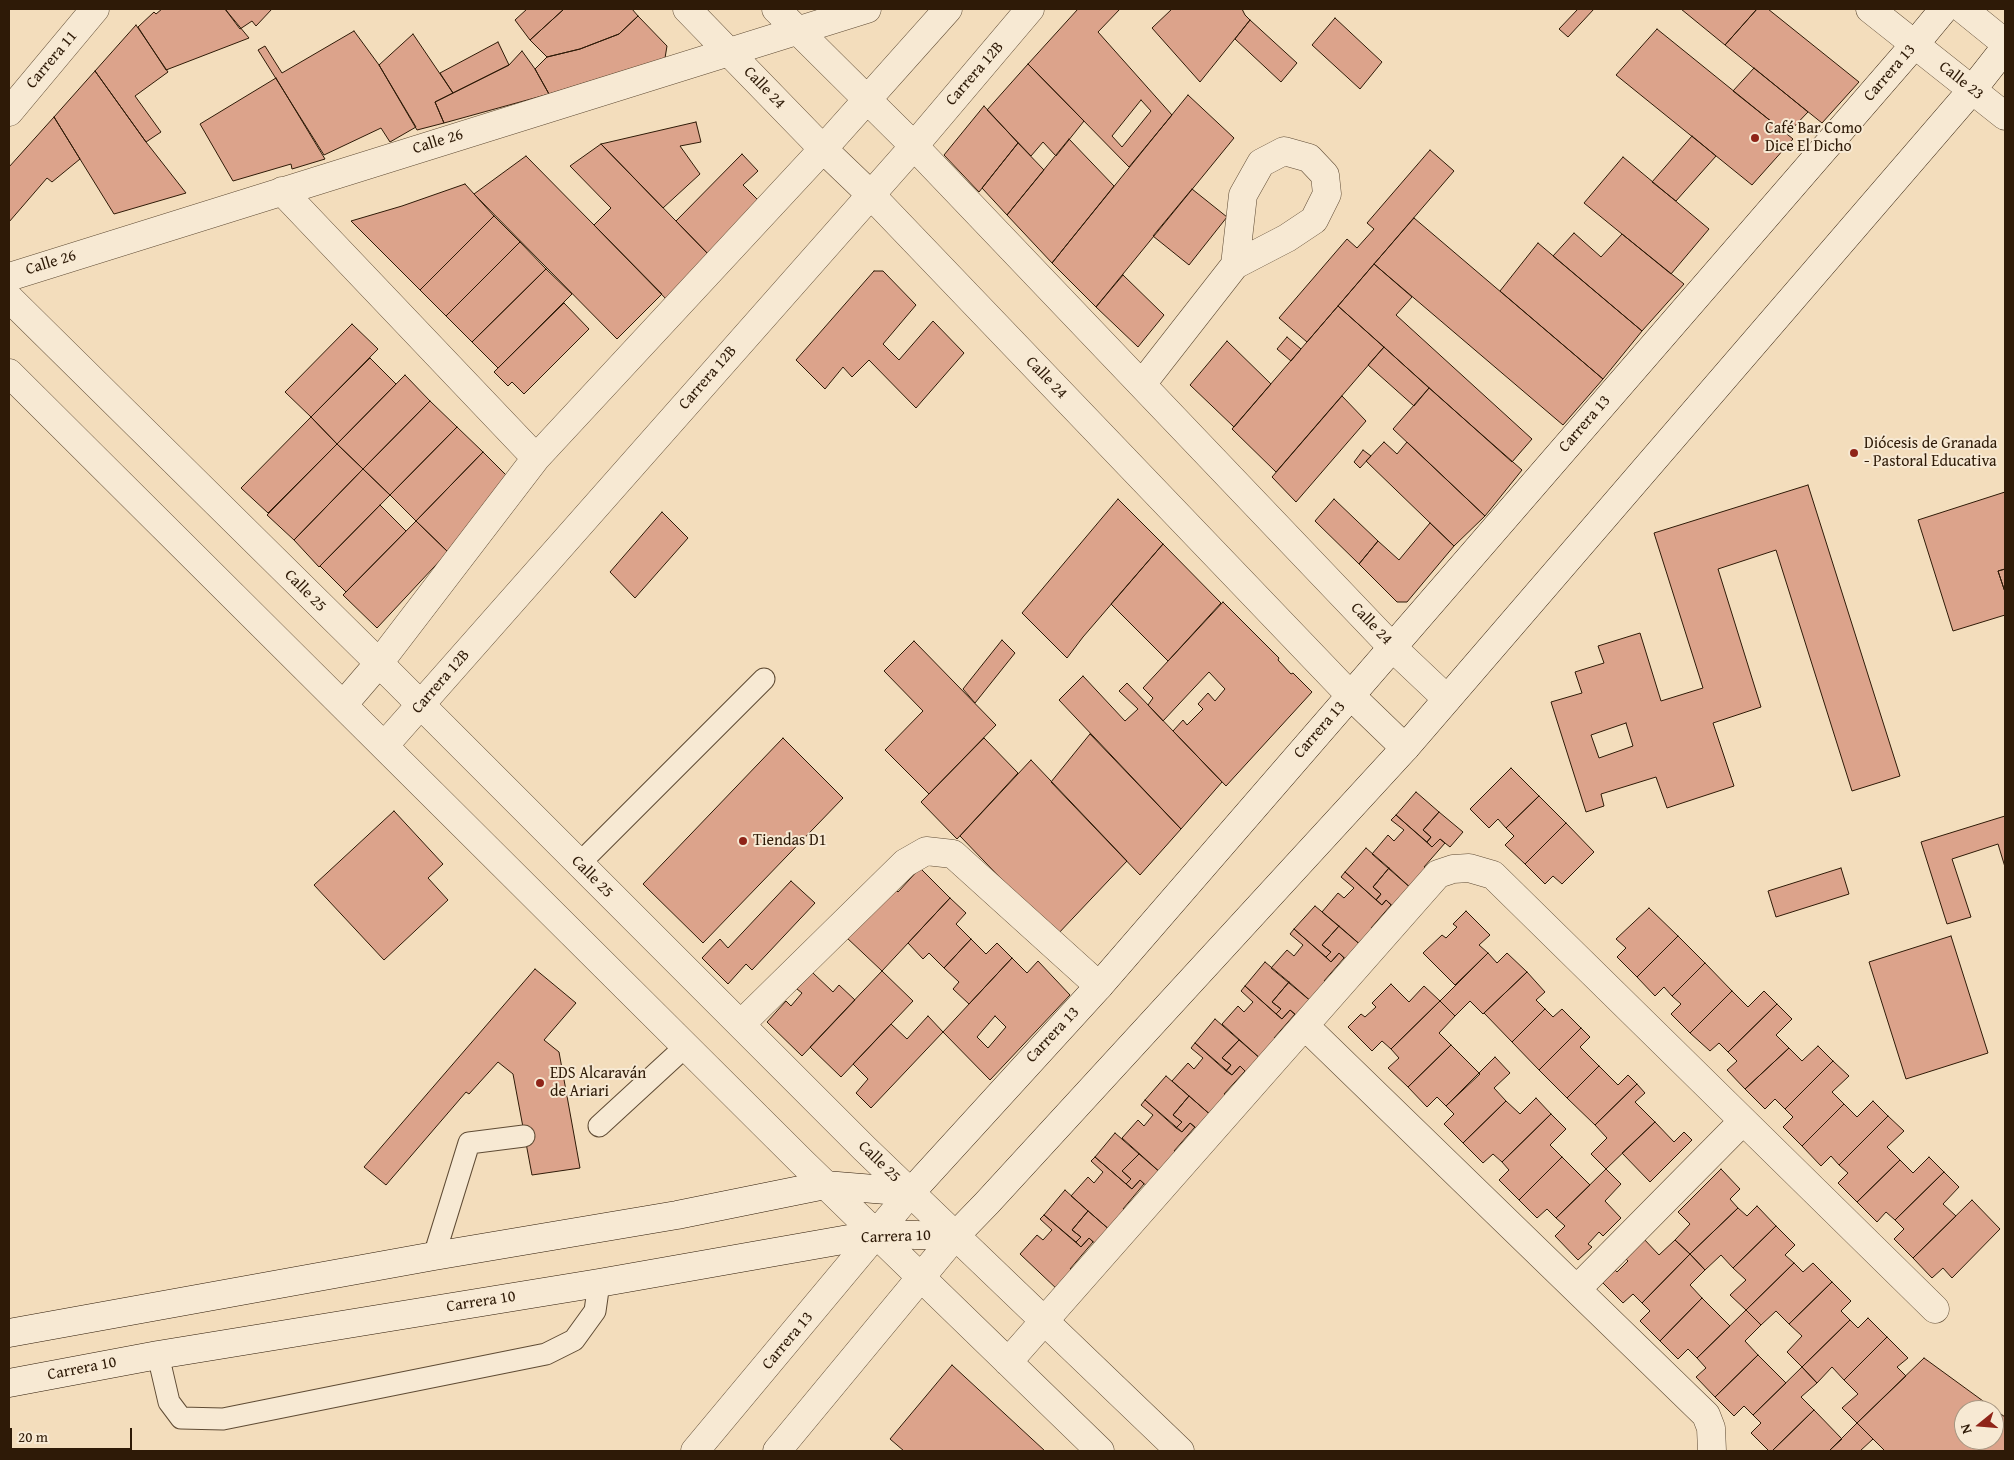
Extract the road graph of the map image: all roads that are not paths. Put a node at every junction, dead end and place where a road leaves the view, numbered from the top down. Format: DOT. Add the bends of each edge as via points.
graph roads {
  1 [pos="96,9"];
  2 [pos="687,9"];
  3 [pos="776,9"];
  4 [pos="867,9"];
  5 [pos="948,9"];
  6 [pos="1030,9"];
  7 [pos="1870,9"];
  8 [pos="1944,9"];
  9 [pos="1963,9"];
  10 [pos="798,31"];
  11 [pos="2005,43"];
  12 [pos="1915,44"];
  13 [pos="2005,48"];
  14 [pos="729,52"];
  15 [pos="1972,90"];
  16 [pos="866,100"];
  17 [pos="9,112"];
  18 [pos="2005,116"];
  19 [pos="914,146"];
  20 [pos="823,149"];
  21 [pos="282,191"];
  22 [pos="870,194"];
  23 [pos="1235,265"];
  24 [pos="9,277"];
  25 [pos="9,298"];
  26 [pos="9,373"];
  27 [pos="1142,384"];
  28 [pos="536,458"];
  29 [pos="1392,646"];
  30 [pos="379,663"];
  31 [pos="764,679"];
  32 [pos="1350,695"];
  33 [pos="1446,699"];
  34 [pos="343,705"];
  35 [pos="420,706"];
  36 [pos="384,746"];
  37 [pos="1406,748"];
  38 [pos="579,864"];
  39 [pos="1099,986"];
  40 [pos="741,1024"];
  41 [pos="1305,1026"];
  42 [pos="686,1046"];
  43 [pos="1743,1121"];
  44 [pos="599,1126"];
  45 [pos="524,1136"];
  46 [pos="825,1184"];
  47 [pos="911,1192"];
  48 [pos="877,1234"];
  49 [pos="955,1236"];
  50 [pos="434,1256"];
  51 [pos="921,1278"];
  52 [pos="599,1283"];
  53 [pos="1577,1289"];
  54 [pos="1935,1309"];
  55 [pos="1043,1320"];
  56 [pos="9,1333"];
  57 [pos="158,1355"];
  58 [pos="1008,1362"];
  59 [pos="9,1383"];
  60 [pos="696,1451"];
  61 [pos="777,1451"];
  62 [pos="1100,1451"];
  63 [pos="1180,1451"];
  64 [pos="1712,1451"];
  1 -- 17 [label="street, Carrera 11"];
  2 -- 14 [label="street, Calle 24"];
  3 -- 10 [label="street, Calle 24"];
  4 -- 10 [label="street, Calle 26"];
  5 -- 16 [label="street"];
  6 -- 19 [label="street, Carrera 12B"];
  7 -- 12 [label="street, Calle 23"];
  8 -- 12 [label="street, Carrera 13"];
  9 -- 11 [label="street"];
  10 -- 14 [label="street, Calle 26"];
  10 -- 16 [label="street, Calle 24"];
  12 -- 15 [label="street, Calle 23"];
  12 -- 29 [label="street, Carrera 13"];
  13 -- 15 [label="street"];
  14 -- 20 [label="street, Calle 24"];
  14 -- 21 [label="street, Calle 26"];
  15 -- 18 [label="street, Calle 23"];
  15 -- 33 [label="street"];
  16 -- 19 [label="street, Calle 24"];
  16 -- 20 [label="street"];
  19 -- 22 [label="street, Carrera 12B"];
  19 -- 27 [label="street, Calle 24"];
  20 -- 22 [label="street, Calle 24"];
  20 -- 28 [label="street"];
  21 -- 24 [label="street, Calle 26"];
  21 -- 28 [label="street"];
  22 -- 32 [label="street, Calle 24"];
  22 -- 35 [label="street, Carrera 12B"];
  23 -- 27 [label="street"];
  25 -- 30 [label="street, Calle 25"];
  26 -- 34 [label="street"];
  27 -- 29 [label="street, Calle 24"];
  28 -- 30 [label="street"];
  29 -- 32 [label="street, Carrera 13"];
  29 -- 33 [label="street, Calle 24"];
  30 -- 34 [label="street"];
  30 -- 35 [label="street, Calle 25"];
  31 -- 38 [label="lane"];
  32 -- 37 [label="street, Calle 24"];
  32 -- 39 [label="street, Carrera 13"];
  33 -- 37 [label="street"];
  34 -- 36 [label="street"];
  35 -- 36 [label="street, Carrera 12B"];
  35 -- 38 [label="street, Calle 25"];
  36 -- 42 [label="street"];
  37 -- 49 [label="street"];
  38 -- 40 [label="street, Calle 25"];
  39 -- 40 [label="street" via="953,854 926,851 904,863"];
  39 -- 47 [label="street, Carrera 13"];
  40 -- 47 [label="street, Calle 25"];
  41 -- 43 [label="street" via="1438,874 1453,869 1475,869 1493,875"];
  41 -- 53 [label="street"];
  41 -- 55 [label="street"];
  42 -- 44 [label="lane"];
  42 -- 46 [label="street"];
  43 -- 53 [label="street"];
  43 -- 54 [label="street"];
  45 -- 50 [label="lane" via="469,1143"];
  46 -- 47 [label="street"];
  46 -- 48 [label="street"];
  46 -- 50 [label="street" via="677,1215"];
  47 -- 48 [label="street, Carrera 13"];
  47 -- 49 [label="street, Calle 25"];
  48 -- 49 [label="street, Carrera 10"];
  48 -- 51 [label="street"];
  48 -- 52 [label="street, Carrera 10"];
  48 -- 60 [label="street, Carrera 13"];
  49 -- 51 [label="street"];
  49 -- 55 [label="street, Calle 25"];
  50 -- 56 [label="street"];
  51 -- 58 [label="street"];
  51 -- 61 [label="street"];
  52 -- 57 [label="street, Carrera 10"];
  52 -- 57 [label="lane" via="595,1310 574,1340 546,1354 223,1418 181,1418 169,1402"];
  53 -- 64 [label="street" via="1706,1415 1711,1428"];
  55 -- 58 [label="street"];
  55 -- 63 [label="street, Calle 25"];
  57 -- 59 [label="street, Carrera 10"];
  58 -- 62 [label="street"];
}
